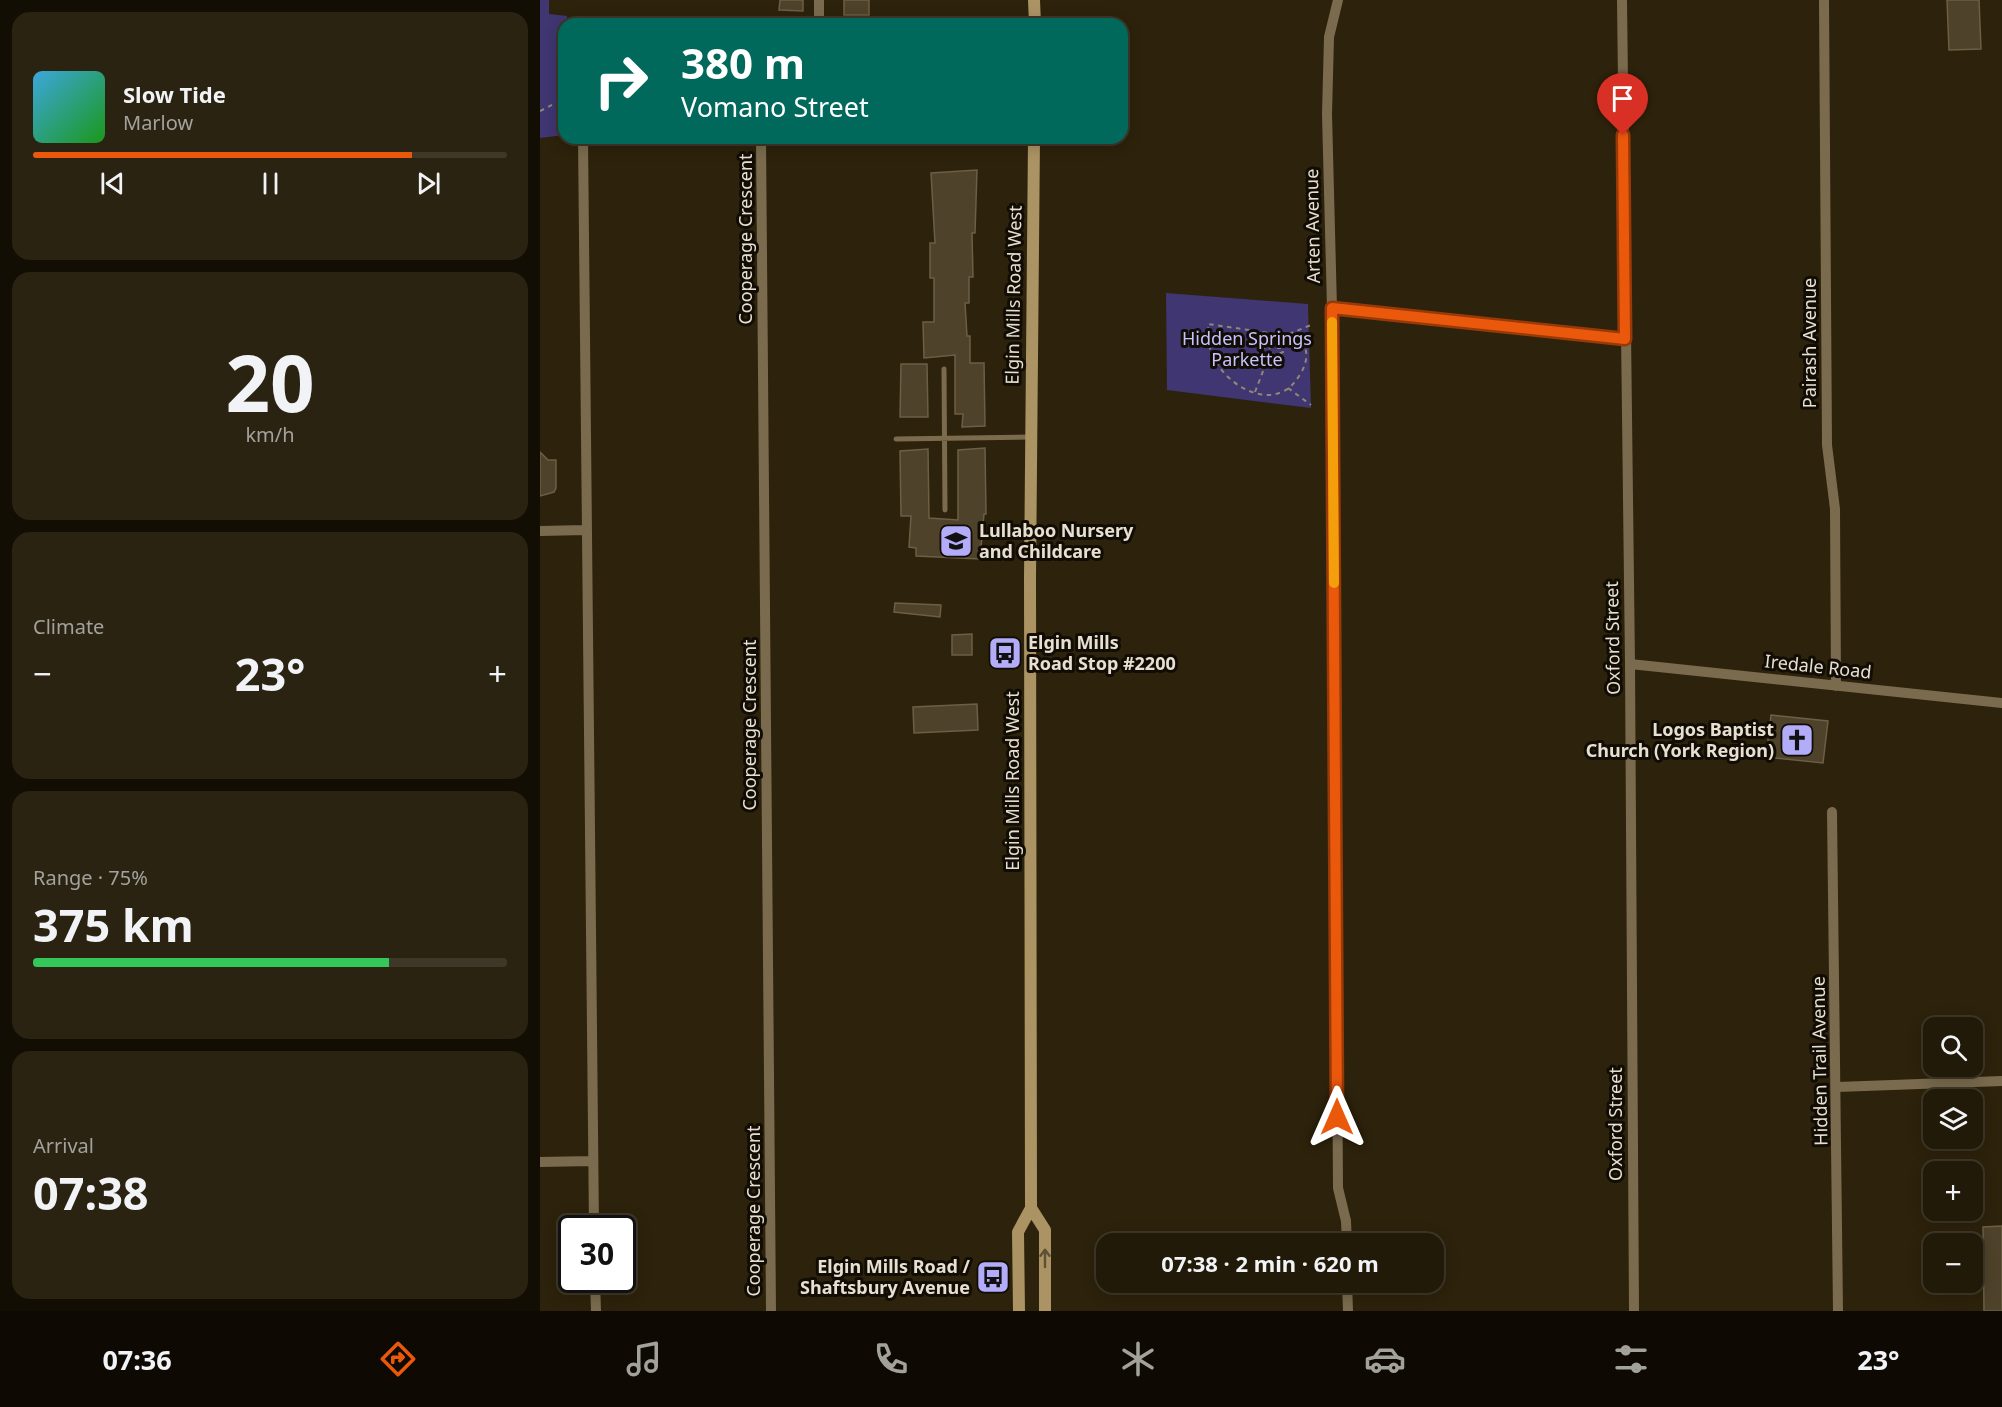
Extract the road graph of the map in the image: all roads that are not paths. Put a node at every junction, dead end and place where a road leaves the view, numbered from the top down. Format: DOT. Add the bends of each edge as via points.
graph roads {
  1 [pos="819,0"];
  2 [pos="1034,0"];
  3 [pos="1338,0"];
  4 [pos="1622,0"];
  5 [pos="1824,0"];
  6 [pos="819,18"];
  7 [pos="1035,18"];
  8 [pos="583,144"];
  9 [pos="761,144"];
  10 [pos="1034,144"];
  11 [pos="1332,308"];
  12 [pos="1625,339"];
  13 [pos="944,369"];
  14 [pos="1031,437"];
  15 [pos="945,438"];
  16 [pos="896,439"];
  17 [pos="945,510"];
  18 [pos="585,530"];
  19 [pos="540,531"];
  20 [pos="1630,664"];
  21 [pos="1836,686"];
  22 [pos="2002,703"];
  23 [pos="1832,812"];
  24 [pos="2002,1081"];
  25 [pos="1837,1087"];
  26 [pos="592,1161"];
  27 [pos="540,1162"];
  28 [pos="1031,1208"];
  29 [pos="594,1215"];
  30 [pos="1347,1233"];
  31 [pos="595,1293"];
  32 [pos="1347,1293"];
  33 [pos="596,1311"];
  34 [pos="771,1311"];
  35 [pos="1019,1311"];
  36 [pos="1045,1311"];
  37 [pos="1348,1311"];
  38 [pos="1634,1311"];
  39 [pos="1838,1311"];
  1 -- 6 [label="street"];
  2 -- 7 [label="main road"];
  3 -- 11 [label="street, Arten Avenue" via="1329,37 1328,70"];
  4 -- 12 [label="street, Oxford Street"];
  5 -- 21 [label="street, Pairash Avenue" via="1827,445 1835,509"];
  8 -- 18 [label="street"];
  9 -- 34 [label="street, Cooperage Crescent"];
  10 -- 14 [label="main road, Elgin Mills Road West"];
  11 -- 12 [label="street"];
  11 -- 30 [label="street, Arten Avenue" via="1338,1188"];
  12 -- 20 [label="street, Oxford Street"];
  13 -- 15 [label="lane"];
  14 -- 15 [label="lane"];
  14 -- 28 [label="main road, Elgin Mills Road West"];
  15 -- 16 [label="lane"];
  15 -- 17 [label="lane"];
  18 -- 19 [label="street"];
  18 -- 26 [label="street"];
  20 -- 21 [label="street, Iredale Road"];
  20 -- 38 [label="street, Oxford Street"];
  21 -- 22 [label="street, Iredale Road"];
  23 -- 25 [label="street, Hidden Trail Avenue"];
  24 -- 25 [label="street"];
  25 -- 39 [label="street, Hidden Trail Avenue"];
  26 -- 27 [label="street"];
  26 -- 29 [label="street"];
  28 -- 35 [label="main road, Elgin Mills Road West" via="1018,1232"];
  36 -- 28 [label="main road, Elgin Mills Road West, one-way" via="1045,1230"];
  31 -- 33 [label="street"];
  32 -- 37 [label="street"];
}
